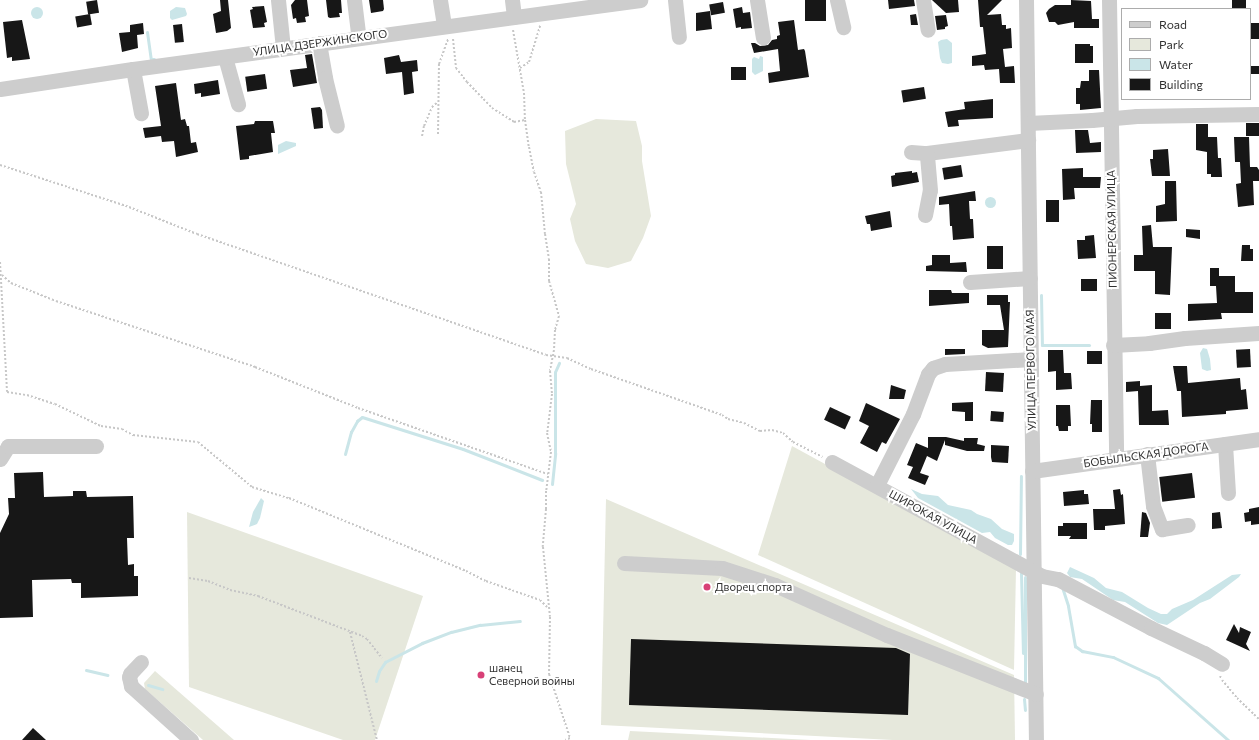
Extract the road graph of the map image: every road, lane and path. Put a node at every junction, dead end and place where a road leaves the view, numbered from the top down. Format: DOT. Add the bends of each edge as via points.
graph roads {
  1 [pos="278,0"];
  2 [pos="354,0"];
  3 [pos="440,0"];
  4 [pos="512,0"];
  5 [pos="640,0"];
  6 [pos="675,0"];
  7 [pos="757,0"];
  8 [pos="837,0"];
  9 [pos="923,0"];
  10 [pos="1026,0"];
  11 [pos="1109,0"];
  12 [pos="539,14"];
  13 [pos="514,17"];
  14 [pos="843,27"];
  15 [pos="928,30"];
  16 [pos="449,31"];
  17 [pos="679,37"];
  18 [pos="359,38"];
  19 [pos="763,38"];
  20 [pos="320,43"];
  21 [pos="1116,46"];
  22 [pos="284,48"];
  23 [pos="225,56"];
  24 [pos="520,68"];
  25 [pos="133,69"];
  26 [pos="0,89"];
  27 [pos="438,102"];
  28 [pos="238,104"];
  29 [pos="141,113"];
  30 [pos="1259,114"];
  31 [pos="1111,118"];
  32 [pos="525,120"];
  33 [pos="1028,122"];
  34 [pos="337,126"];
  35 [pos="438,134"];
  36 [pos="422,136"];
  37 [pos="1028,140"];
  38 [pos="911,152"];
  39 [pos="927,153"];
  40 [pos="0,165"];
  41 [pos="925,215"];
  42 [pos="0,262"];
  43 [pos="1,274"];
  44 [pos="1030,278"];
  45 [pos="970,282"];
  46 [pos="1259,333"];
  47 [pos="1113,345"];
  48 [pos="553,356"];
  49 [pos="1031,360"];
  50 [pos="1259,439"];
  51 [pos="1225,444"];
  52 [pos="96,446"];
  53 [pos="1147,454"];
  54 [pos="0,459"];
  55 [pos="1116,459"];
  56 [pos="832,462"];
  57 [pos="1032,471"];
  58 [pos="548,474"];
  59 [pos="877,485"];
  60 [pos="1228,493"];
  61 [pos="1188,525"];
  62 [pos="624,564"];
  63 [pos="1034,571"];
  64 [pos="189,578"];
  65 [pos="548,608"];
  66 [pos="350,632"];
  67 [pos="382,658"];
  68 [pos="141,662"];
  69 [pos="1218,662"];
  70 [pos="1036,694"];
  71 [pos="1259,719"];
  72 [pos="191,740"];
  73 [pos="378,740"];
  74 [pos="565,740"];
  75 [pos="1036,740"];
  1 -- 22 [label="street"];
  2 -- 18 [label="street"];
  3 -- 16 [label="street"];
  4 -- 13 [label="street"];
  5 -- 12 [label="street, УЛИЦА ДЗЕРЖИНСКОГО"];
  6 -- 17 [label="street"];
  7 -- 19 [label="street"];
  8 -- 14 [label="street"];
  9 -- 15 [label="street"];
  10 -- 33 [label="street, УЛИЦА ПЕРВОГО МАЯ"];
  11 -- 21 [label="street, ПИОНЕРСКАЯ УЛИЦА"];
  12 -- 13 [label="street, УЛИЦА ДЗЕРЖИНСКОГО"];
  12 -- 24 [label="path" via="540,25 535,45 529,62"];
  13 -- 16 [label="street, УЛИЦА ДЗЕРЖИНСКОГО"];
  13 -- 24 [label="path"];
  16 -- 18 [label="street, УЛИЦА ДЗЕРЖИНСКОГО"];
  16 -- 27 [label="path" via="439,64"];
  16 -- 32 [label="path" via="456,68 467,82 492,108 514,122"];
  18 -- 20 [label="street, УЛИЦА ДЗЕРЖИНСКОГО"];
  20 -- 22 [label="street, УЛИЦА ДЗЕРЖИНСКОГО"];
  20 -- 34 [label="street" via="325,78"];
  21 -- 31 [label="street, ПИОНЕРСКАЯ УЛИЦА"];
  22 -- 23 [label="street, УЛИЦА ДЗЕРЖИНСКОГО"];
  23 -- 25 [label="street, УЛИЦА ДЗЕРЖИНСКОГО"];
  23 -- 28 [label="street"];
  24 -- 32 [label="path"];
  25 -- 26 [label="street, УЛИЦА ДЗЕРЖИНСКОГО"];
  25 -- 29 [label="street"];
  27 -- 35 [label="path"];
  27 -- 36 [label="path" via="432,107"];
  30 -- 31 [label="street"];
  31 -- 33 [label="street"];
  31 -- 47 [label="street, ПИОНЕРСКАЯ УЛИЦА"];
  32 -- 48 [label="path" via="534,172 541,192 550,282 558,312"];
  33 -- 37 [label="street, УЛИЦА ПЕРВОГО МАЯ"];
  37 -- 39 [label="street"];
  37 -- 44 [label="street, УЛИЦА ПЕРВОГО МАЯ"];
  38 -- 39 [label="street"];
  39 -- 41 [label="street" via="930,190"];
  40 -- 48 [label="path" via="129,207 197,234"];
  42 -- 43 [label="path"];
  43 -- 58 [label="path" via="11,283 56,301 255,367 358,408"];
  43 -- 65 [label="path" via="7,392 55,404 101,426 122,429 133,435 198,442 252,487 288,498 466,571 486,582 540,600"];
  44 -- 45 [label="street"];
  44 -- 49 [label="street, УЛИЦА ПЕРВОГО МАЯ"];
  46 -- 47 [label="street"];
  47 -- 55 [label="street, ПИОНЕРСКАЯ УЛИЦА"];
  48 -- 56 [label="path" via="567,358 760,431 772,430 783,433 793,442"];
  48 -- 58 [label="path" via="550,371 552,394 547,427 551,452"];
  49 -- 57 [label="street, УЛИЦА ПЕРВОГО МАЯ"];
  49 -- 59 [label="street" via="946,364 933,368"];
  50 -- 51 [label="street, БОБЫЛЬСКАЯ ДОРОГА"];
  51 -- 53 [label="street, БОБЫЛЬСКАЯ ДОРОГА"];
  51 -- 60 [label="street"];
  52 -- 54 [label="street" via="8,446"];
  53 -- 55 [label="street, БОБЫЛЬСКАЯ ДОРОГА"];
  53 -- 61 [label="street" via="1153,506 1162,529"];
  55 -- 57 [label="street, БОБЫЛЬСКАЯ ДОРОГА"];
  56 -- 59 [label="street, ШИРОКАЯ УЛИЦА"];
  57 -- 63 [label="street, УЛИЦА ПЕРВОГО МАЯ"];
  58 -- 65 [label="path" via="543,547"];
  59 -- 63 [label="street, ШИРОКАЯ УЛИЦА"];
  62 -- 70 [label="street" via="722,568 775,584 887,635"];
  63 -- 69 [label="street, ШИРОКАЯ УЛИЦА" via="1042,576 1058,579"];
  63 -- 70 [label="street, УЛИЦА ПЕРВОГО МАЯ"];
  64 -- 66 [label="path" via="258,596"];
  65 -- 74 [label="path" via="549,674 570,738"];
  66 -- 67 [label="path" via="367,639"];
  66 -- 73 [label="path"];
  68 -- 72 [label="street" via="130,674 131,686"];
  69 -- 71 [label="path" via="1222,680"];
  70 -- 75 [label="street, УЛИЦА ПЕРВОГО МАЯ"];
}
